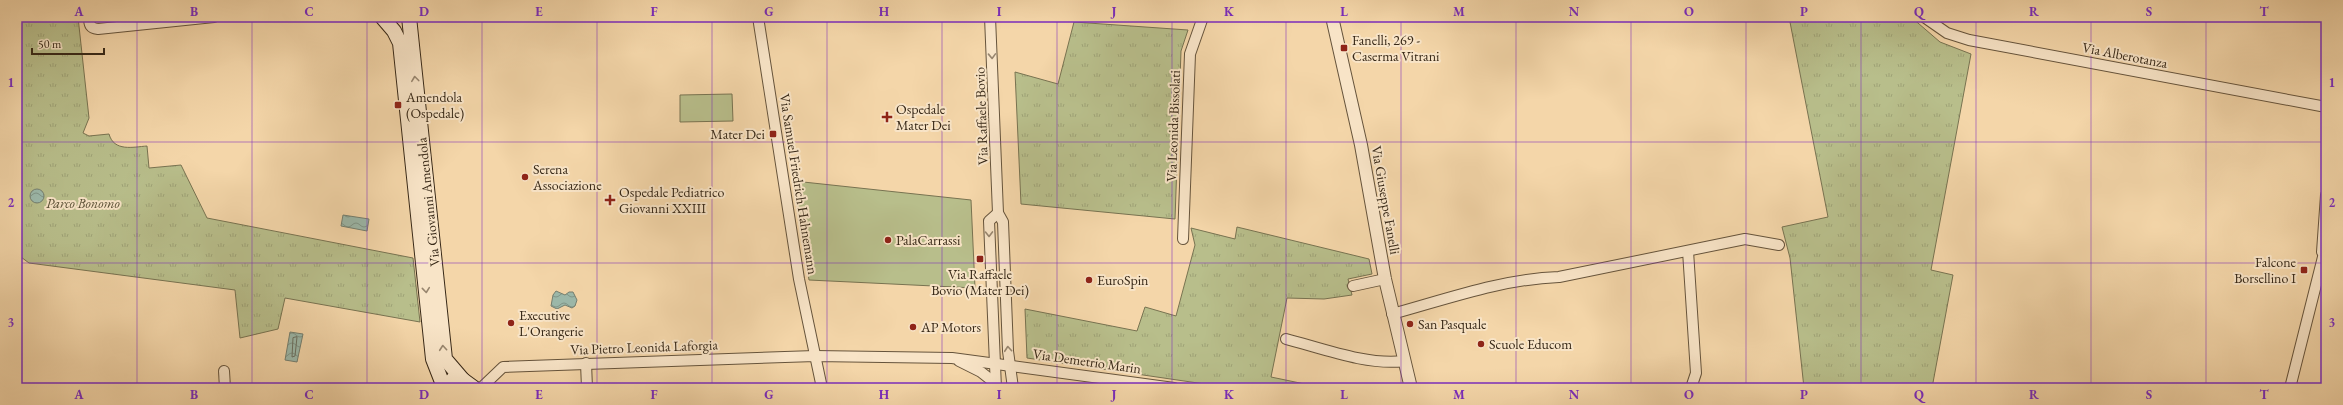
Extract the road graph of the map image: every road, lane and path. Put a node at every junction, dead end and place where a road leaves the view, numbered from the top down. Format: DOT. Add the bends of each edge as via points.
graph roads {
  1 [pos="89,17"];
  2 [pos="214,17"];
  3 [pos="404,17"];
  4 [pos="409,17"];
  5 [pos="758,17"];
  6 [pos="990,17"];
  7 [pos="1332,17"];
  8 [pos="1924,17"];
  9 [pos="383,18"];
  10 [pos="1199,19"];
  11 [pos="2325,110"];
  12 [pos="2326,195"];
  13 [pos="998,213"];
  14 [pos="2326,223"];
  15 [pos="1183,239"];
  16 [pos="1778,245"];
  17 [pos="2326,245"];
  18 [pos="1688,251"];
  19 [pos="2321,258"];
  20 [pos="1385,279"];
  21 [pos="1353,286"];
  22 [pos="1392,314"];
  23 [pos="1286,339"];
  24 [pos="816,356"];
  25 [pos="952,358"];
  26 [pos="1404,361"];
  27 [pos="995,362"];
  28 [pos="586,363"];
  29 [pos="1010,365"];
  30 [pos="224,371"];
  31 [pos="463,380"];
  32 [pos="439,385"];
  33 [pos="996,386"];
  34 [pos="225,388"];
  35 [pos="474,388"];
  36 [pos="481,388"];
  37 [pos="587,388"];
  38 [pos="822,388"];
  39 [pos="1013,388"];
  40 [pos="1174,388"];
  41 [pos="1411,388"];
  42 [pos="1691,388"];
  43 [pos="2290,388"];
  1 -- 2 [label="street" via="90,25 98,29"];
  3 -- 9 [label="main road, Via Giovanni Amendola" via="398,20"];
  31 -- 4 [label="main road, Via Giovanni Amendola, one-way" via="444,359"];
  5 -- 24 [label="street, Via Samuel Friedrich Hahnemann" via="799,279"];
  6 -- 13 [label="street, Via Raffaele Bovio, one-way"];
  7 -- 20 [label="street, Via Giuseppe Fanelli" via="1361,145"];
  8 -- 11 [label="street, Via Alberotanza" via="1947,33 1969,40"];
  9 -- 32 [label="main road, Via Giovanni Amendola, one-way" via="400,43 433,359"];
  10 -- 15 [label="street, Via Leonida Bissolati" via="1190,54"];
  12 -- 19 [label="street"];
  13 -- 27 [label="street, one-way" via="989,221"];
  29 -- 13 [label="street, Via Raffaele Bovio, one-way" via="1003,222"];
  14 -- 19 [label="street"];
  16 -- 18 [label="street" via="1745,239"];
  17 -- 19 [label="street"];
  18 -- 22 [label="street" via="1559,277 1532,278 1492,286"];
  18 -- 42 [label="street" via="1696,373"];
  19 -- 43 [label="street"];
  20 -- 21 [label="street"];
  20 -- 22 [label="street, Via Giuseppe Fanelli"];
  22 -- 26 [label="street, Via Giuseppe Fanelli"];
  23 -- 26 [label="street" via="1373,361"];
  24 -- 25 [label="street, Via Pietro Leonida Laforgia"];
  24 -- 28 [label="street, Via Pietro Leonida Laforgia"];
  24 -- 38 [label="street, Via Samuel Friedrich Hahnemann"];
  25 -- 27 [label="street, Via Demetrio Marin"];
  25 -- 33 [label="street" via="981,372"];
  26 -- 41 [label="street, Via Giuseppe Fanelli"];
  27 -- 29 [label="street, Via Demetrio Marin"];
  27 -- 33 [label="street"];
  28 -- 36 [label="street, Via Pietro Leonida Laforgia" via="504,368"];
  28 -- 37 [label="street"];
  29 -- 39 [label="street, Via Raffaele Bovio"];
  29 -- 40 [label="street, Via Demetrio Marin"];
  30 -- 34 [label="street"];
  31 -- 32 [label="main road, Via Giovanni Amendola" via="456,378"];
  31 -- 35 [label="main road, Via Giovanni Amendola"];
}
